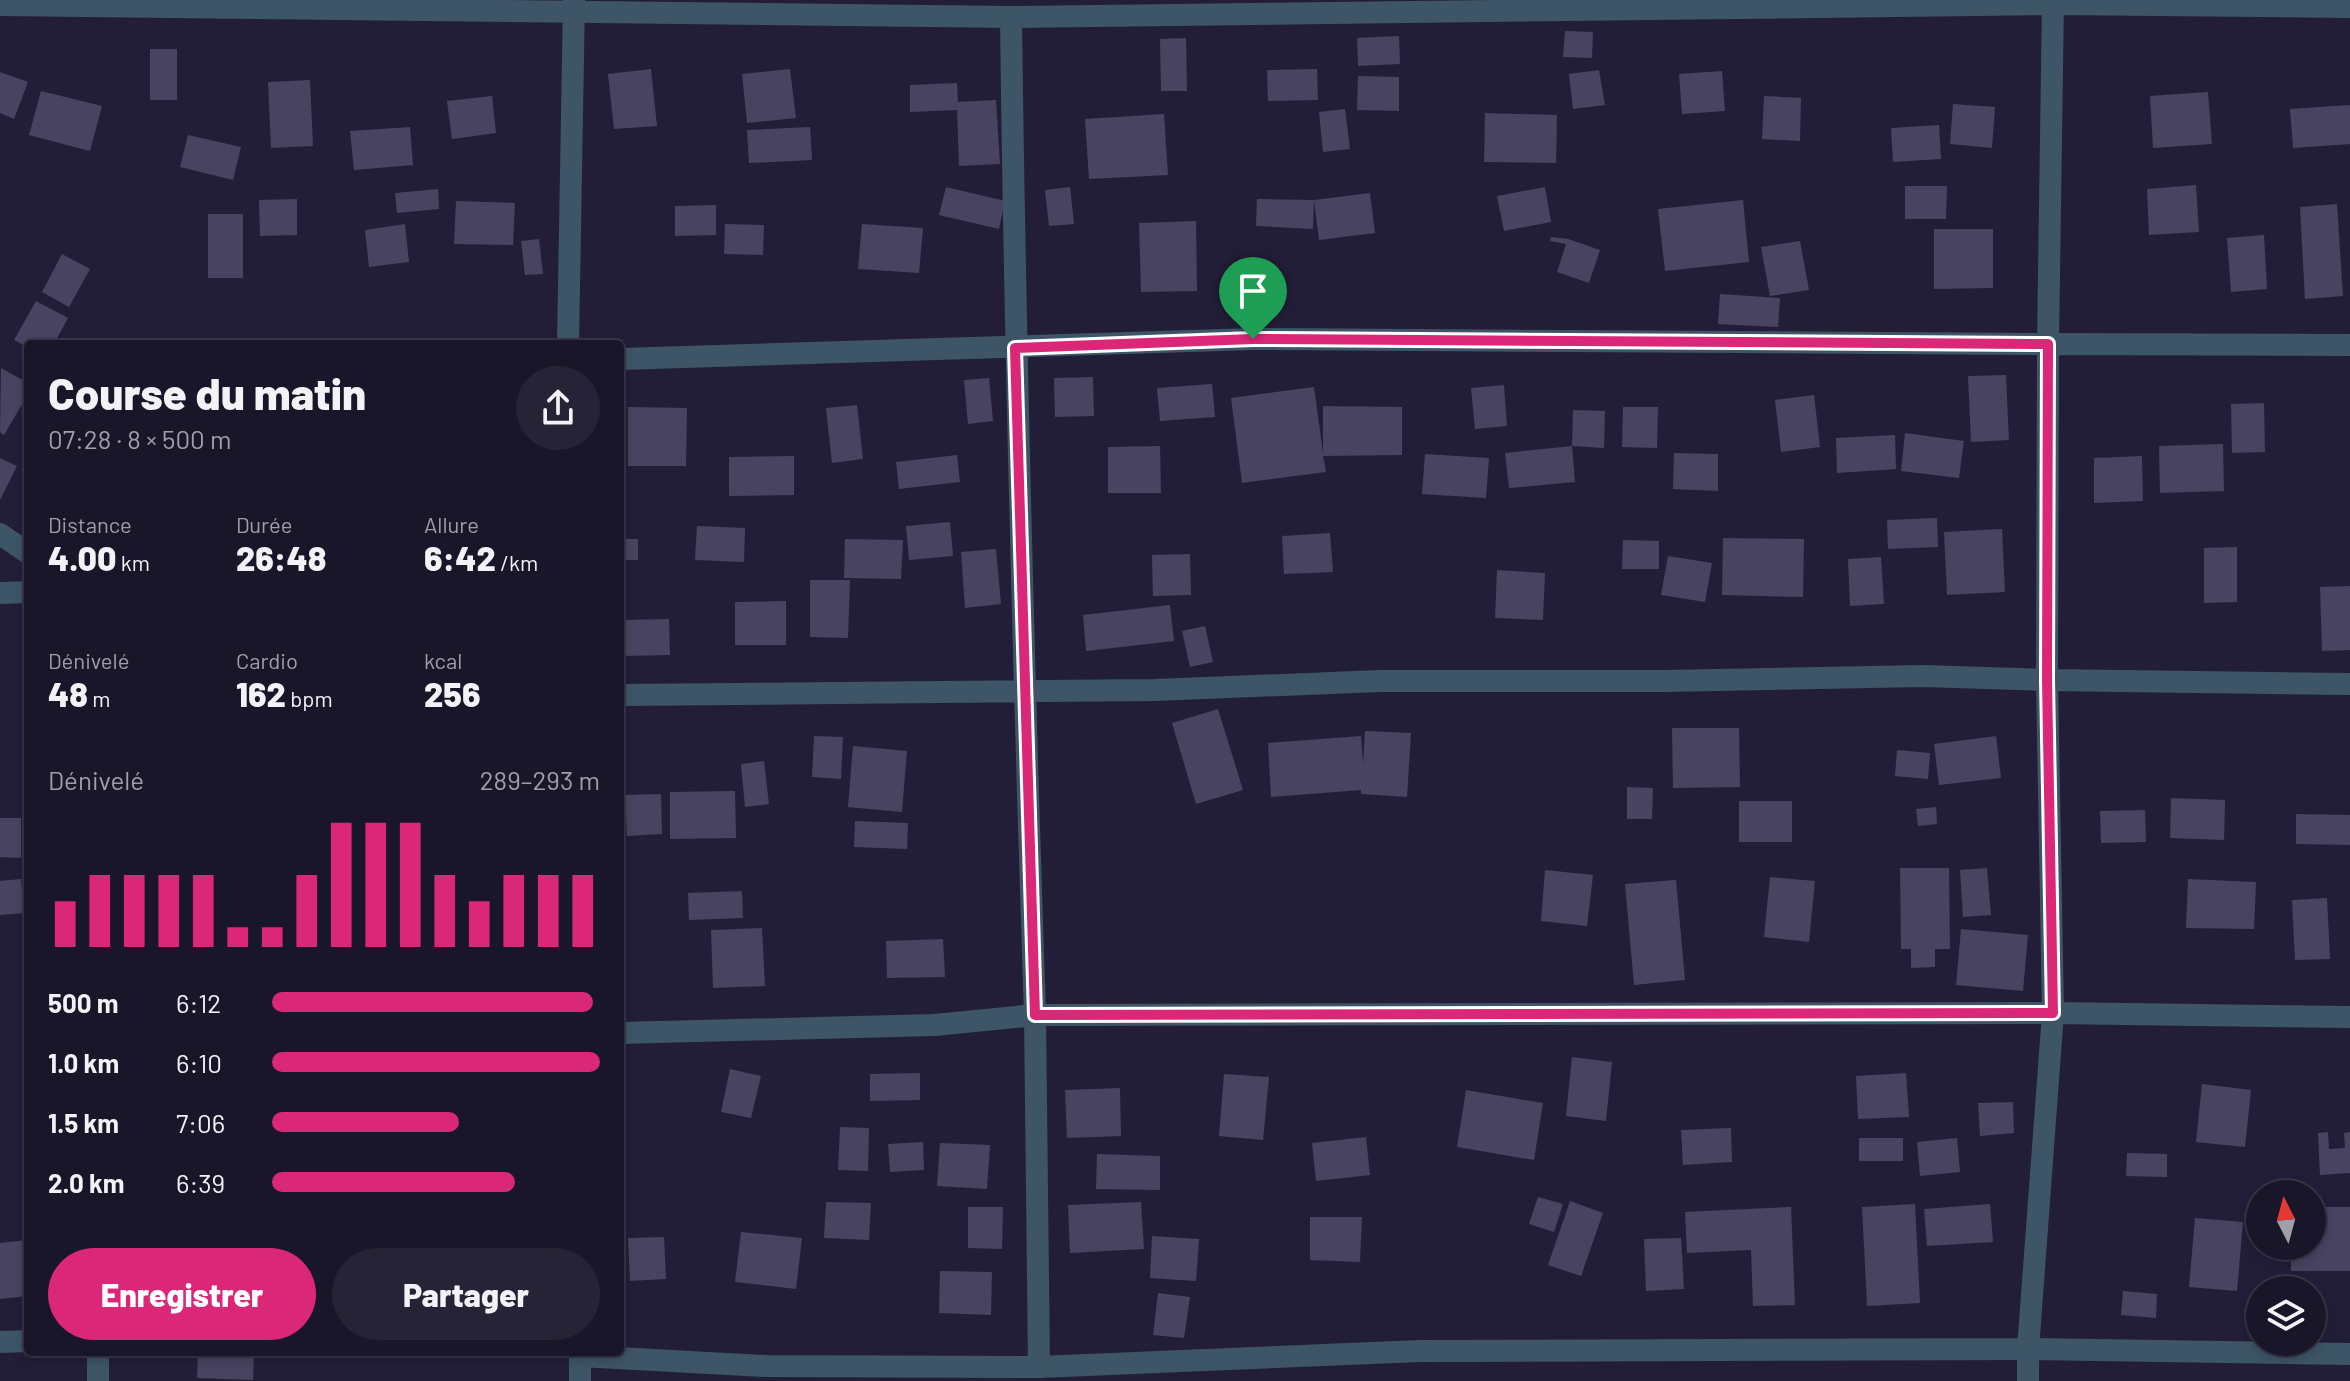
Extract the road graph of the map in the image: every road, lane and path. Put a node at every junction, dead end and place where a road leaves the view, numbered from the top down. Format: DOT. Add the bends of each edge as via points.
graph roads {
  1 [pos="2053,2"];
  2 [pos="0,5"];
  3 [pos="574,5"];
  4 [pos="2350,7"];
  5 [pos="1011,17"];
  6 [pos="568,340"];
  7 [pos="2048,344"];
  8 [pos="2350,345"];
  9 [pos="1015,348"];
  10 [pos="624,359"];
  11 [pos="0,534"];
  12 [pos="24,550"];
  13 [pos="24,592"];
  14 [pos="0,593"];
  15 [pos="2047,680"];
  16 [pos="2350,684"];
  17 [pos="1024,691"];
  18 [pos="624,695"];
  19 [pos="2053,1013"];
  20 [pos="1035,1015"];
  21 [pos="2350,1017"];
  22 [pos="624,1033"];
  23 [pos="24,1341"];
  24 [pos="0,1342"];
  25 [pos="2028,1349"];
  26 [pos="2350,1354"];
  27 [pos="98,1356"];
  28 [pos="580,1356"];
  29 [pos="611,1356"];
  30 [pos="1039,1367"];
  31 [pos="98,1381"];
  32 [pos="580,1381"];
  33 [pos="2028,1381"];
  1 -- 4 [label="street"];
  1 -- 5 [label="street"];
  1 -- 7 [label="street"];
  2 -- 3 [label="street"];
  3 -- 5 [label="street"];
  3 -- 6 [label="street"];
  5 -- 9 [label="street"];
  7 -- 8 [label="street"];
  7 -- 9 [label="street" via="1253,339"];
  7 -- 15 [label="street"];
  9 -- 10 [label="street"];
  9 -- 17 [label="street"];
  11 -- 12 [label="street"];
  13 -- 14 [label="street"];
  15 -- 16 [label="street"];
  15 -- 17 [label="street" via="1923,676 1380,681"];
  15 -- 19 [label="street"];
  17 -- 18 [label="street"];
  17 -- 20 [label="street"];
  19 -- 20 [label="street"];
  19 -- 21 [label="street"];
  19 -- 25 [label="street"];
  20 -- 22 [label="street" via="934,1025"];
  20 -- 30 [label="street"];
  23 -- 24 [label="street"];
  25 -- 26 [label="street"];
  25 -- 30 [label="street" via="1420,1351"];
  25 -- 33 [label="street"];
  27 -- 31 [label="street"];
  28 -- 32 [label="street"];
  29 -- 30 [label="street" via="766,1366"];
}
